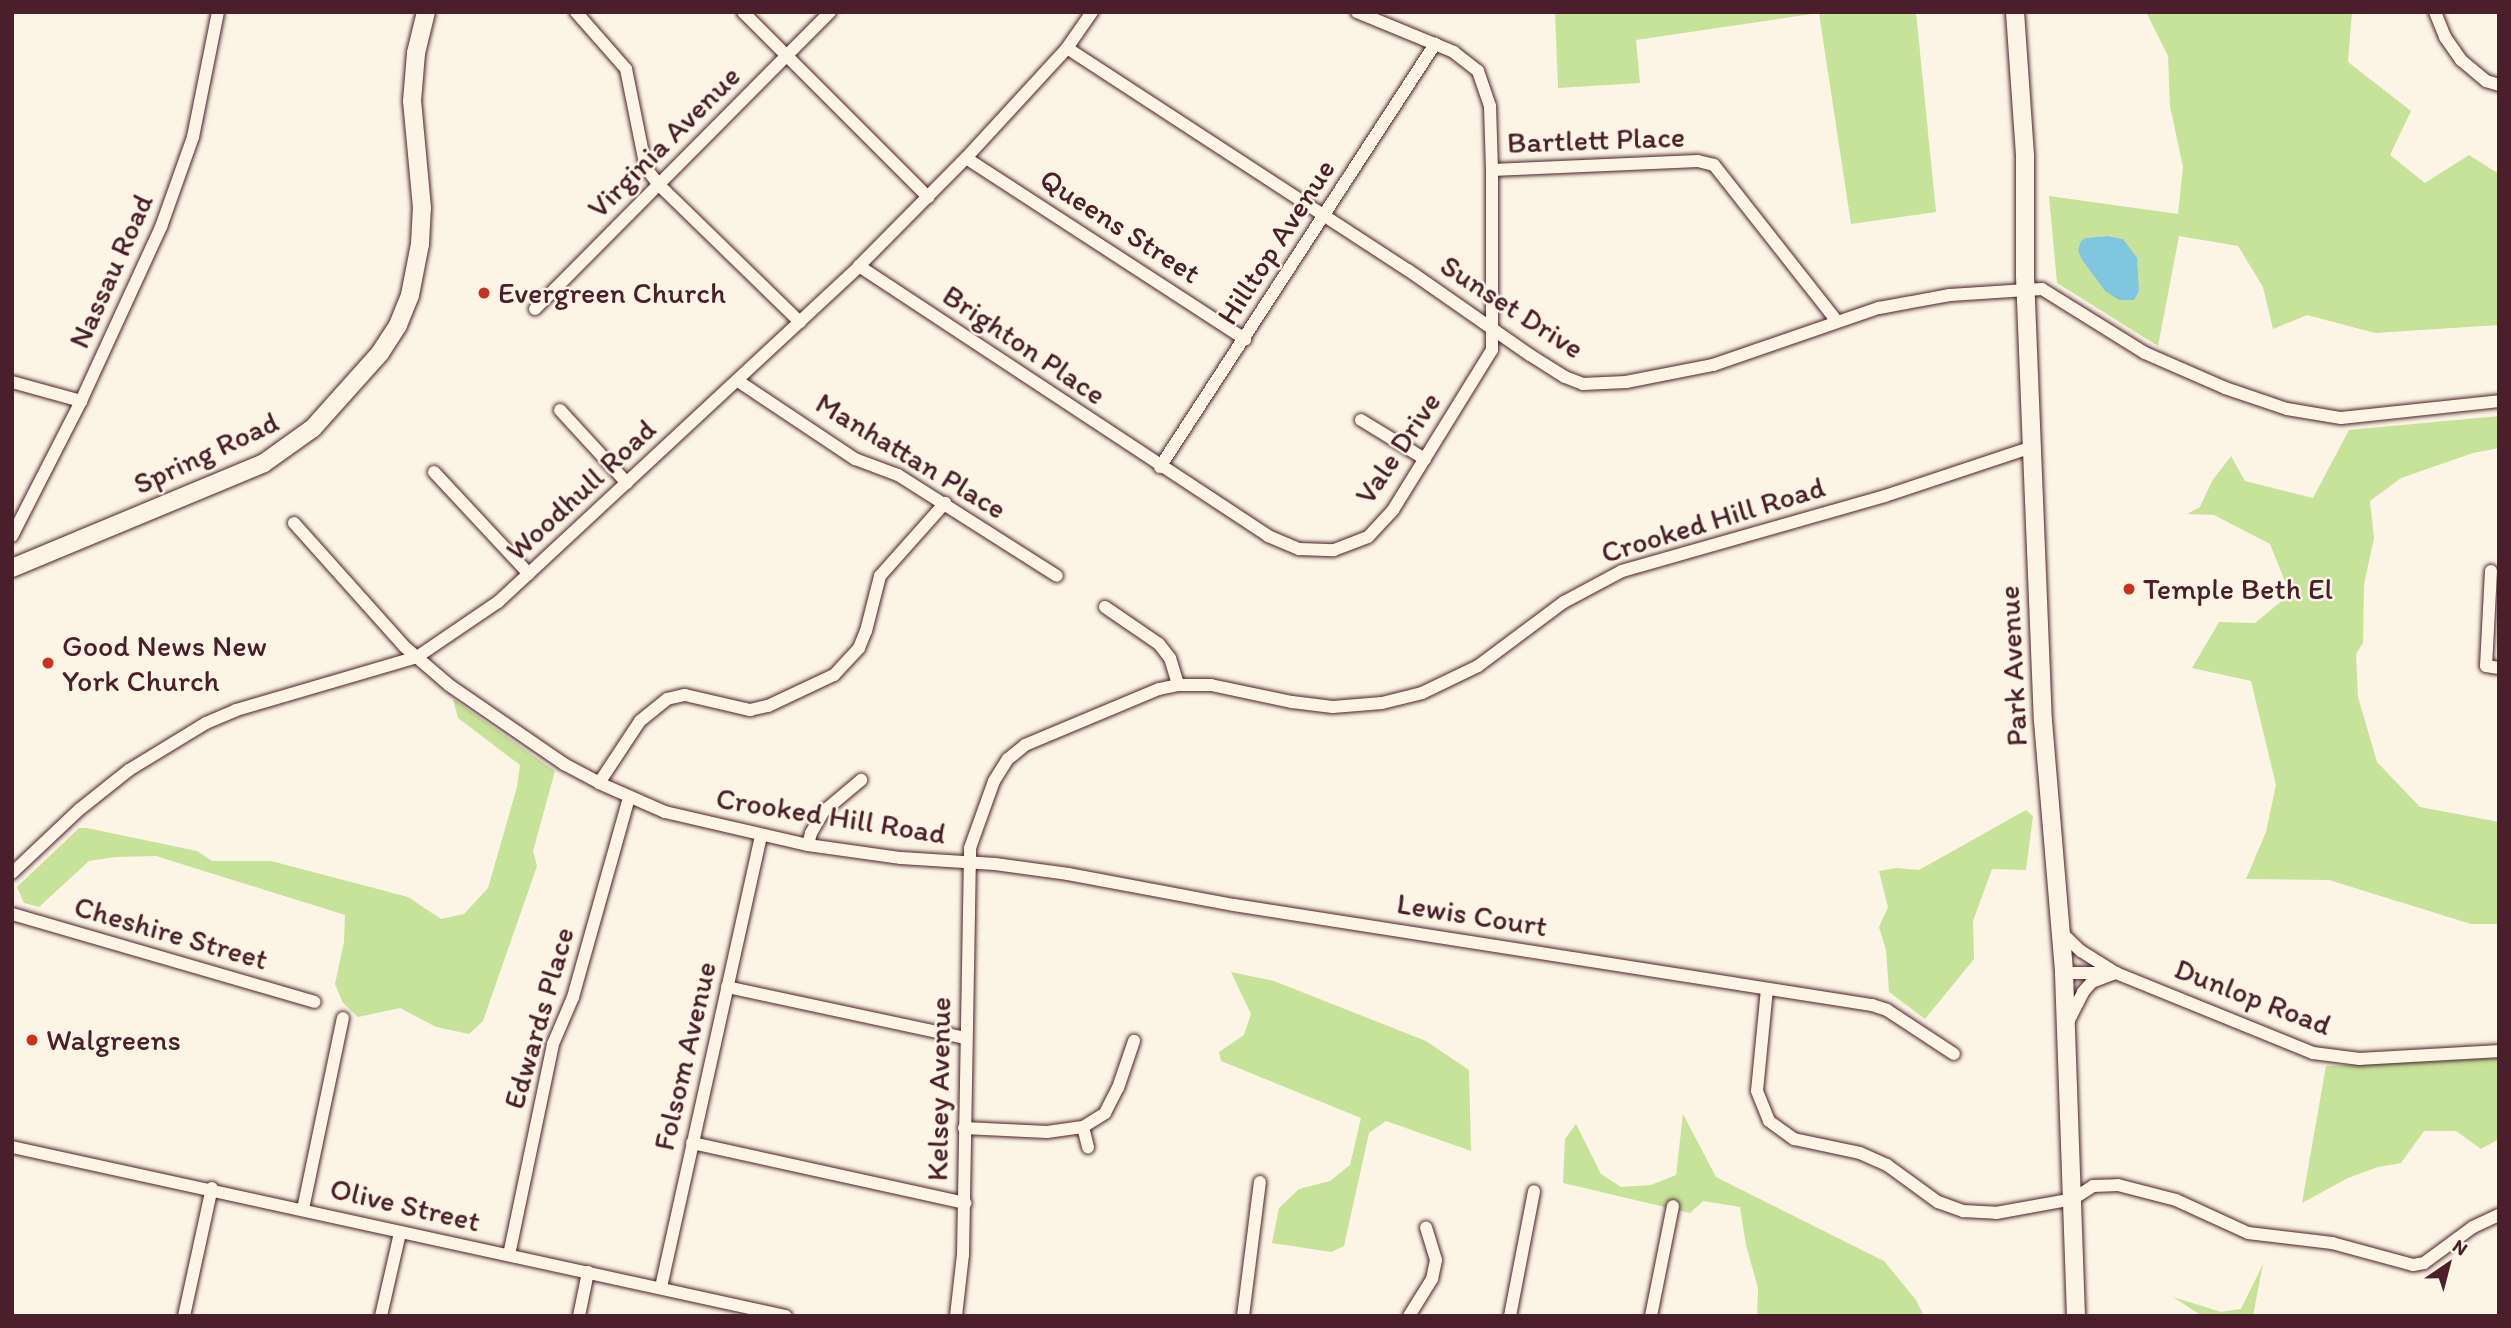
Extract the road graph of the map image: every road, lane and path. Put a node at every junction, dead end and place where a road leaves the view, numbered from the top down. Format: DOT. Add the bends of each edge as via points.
graph roads {
  1 [pos="218,12"];
  2 [pos="426,12"];
  3 [pos="576,12"];
  4 [pos="743,12"];
  5 [pos="830,12"];
  6 [pos="1092,12"];
  7 [pos="1357,12"];
  8 [pos="2015,12"];
  9 [pos="2435,12"];
  10 [pos="1435,44"];
  11 [pos="1067,48"];
  12 [pos="785,57"];
  13 [pos="2499,85"];
  14 [pos="966,158"];
  15 [pos="1493,170"];
  16 [pos="658,184"];
  17 [pos="929,197"];
  18 [pos="1323,215"];
  19 [pos="859,267"];
  20 [pos="2026,289"];
  21 [pos="535,309"];
  22 [pos="1836,320"];
  23 [pos="800,322"];
  24 [pos="1492,328"];
  25 [pos="1245,339"];
  26 [pos="738,381"];
  27 [pos="12,382"];
  28 [pos="81,401"];
  29 [pos="2499,401"];
  30 [pos="560,410"];
  31 [pos="1361,419"];
  32 [pos="2032,447"];
  33 [pos="1425,460"];
  34 [pos="1160,467"];
  35 [pos="434,472"];
  36 [pos="627,483"];
  37 [pos="945,503"];
  38 [pos="294,523"];
  39 [pos="12,536"];
  40 [pos="12,568"];
  41 [pos="2491,571"];
  42 [pos="529,574"];
  43 [pos="1057,576"];
  44 [pos="1105,607"];
  45 [pos="417,657"];
  46 [pos="2499,668"];
  47 [pos="1178,685"];
  48 [pos="861,780"];
  49 [pos="598,783"];
  50 [pos="629,798"];
  51 [pos="761,836"];
  52 [pos="808,845"];
  53 [pos="969,863"];
  54 [pos="12,873"];
  55 [pos="12,914"];
  56 [pos="2061,932"];
  57 [pos="2064,973"];
  58 [pos="2116,973"];
  59 [pos="727,987"];
  60 [pos="1767,989"];
  61 [pos="314,1002"];
  62 [pos="343,1018"];
  63 [pos="2066,1026"];
  64 [pos="965,1038"];
  65 [pos="1134,1041"];
  66 [pos="2499,1051"];
  67 [pos="1954,1054"];
  68 [pos="1083,1127"];
  69 [pos="964,1128"];
  70 [pos="692,1143"];
  71 [pos="12,1147"];
  72 [pos="1088,1147"];
  73 [pos="1260,1182"];
  74 [pos="212,1188"];
  75 [pos="1534,1191"];
  76 [pos="2073,1199"];
  77 [pos="965,1203"];
  78 [pos="1673,1206"];
  79 [pos="303,1209"];
  80 [pos="2499,1215"];
  81 [pos="1426,1227"];
  82 [pos="400,1233"];
  83 [pos="509,1255"];
  84 [pos="588,1272"];
  85 [pos="661,1287"];
  86 [pos="779,1315"];
  87 [pos="184,1316"];
  88 [pos="381,1316"];
  89 [pos="579,1316"];
  90 [pos="956,1316"];
  91 [pos="1242,1316"];
  92 [pos="1409,1316"];
  93 [pos="1510,1316"];
  94 [pos="1651,1316"];
  95 [pos="2076,1316"];
  1 -- 28 [label="street, Nassau Road" via="183,168"];
  2 -- 40 [label="main road, Spring Road" via="416,53 412,101 422,208 420,244 410,295 380,353 333,409 280,453"];
  3 -- 16 [label="street" via="626,69 646,168"];
  4 -- 12 [label="street"];
  5 -- 12 [label="street, Virginia Avenue"];
  6 -- 11 [label="street, Woodhull Road"];
  7 -- 10 [label="street, Vale Drive"];
  8 -- 20 [label="main road, Park Avenue" via="2025,156"];
  9 -- 13 [label="street" via="2461,60"];
  10 -- 15 [label="street, Vale Drive" via="1467,60 1486,86"];
  10 -- 18 [label="street, Hilltop Avenue"];
  11 -- 14 [label="street, Woodhull Road"];
  11 -- 18 [label="street, Sunset Drive"];
  12 -- 16 [label="street, Virginia Avenue"];
  12 -- 17 [label="street"];
  14 -- 17 [label="street, Woodhull Road"];
  14 -- 25 [label="street, Queens Street"];
  15 -- 22 [label="street, Bartlett Place" via="1698,161 1714,165"];
  15 -- 24 [label="street, Vale Drive"];
  16 -- 21 [label="street, Virginia Avenue"];
  16 -- 23 [label="street"];
  17 -- 19 [label="street, Woodhull Road"];
  18 -- 24 [label="street, Sunset Drive"];
  18 -- 25 [label="street, Hilltop Avenue"];
  19 -- 23 [label="street, Woodhull Road"];
  19 -- 34 [label="street, Brighton Place"];
  20 -- 22 [label="street, Sunset Drive" via="1950,295"];
  20 -- 29 [label="street, Sunset Drive" via="2056,295 2145,353 2287,409 2340,418"];
  20 -- 32 [label="main road, Park Avenue"];
  22 -- 24 [label="street, Sunset Drive" via="1713,365 1602,384 1564,377"];
  23 -- 26 [label="street, Woodhull Road"];
  24 -- 33 [label="street, Vale Drive" via="1492,350"];
  25 -- 34 [label="street, Hilltop Avenue"];
  26 -- 36 [label="street, Woodhull Road"];
  26 -- 37 [label="street, Manhattan Place" via="855,459 898,475"];
  27 -- 28 [label="street"];
  28 -- 39 [label="street, Nassau Road"];
  30 -- 36 [label="street"];
  31 -- 33 [label="street"];
  32 -- 47 [label="street, Crooked Hill Road" via="1885,496 1622,571 1564,602 1478,666 1422,693 1333,707 1210,685"];
  32 -- 56 [label="main road, Park Avenue" via="2043,721"];
  33 -- 34 [label="street, Vale Drive" via="1393,510 1367,537 1334,551 1298,549 1268,536"];
  35 -- 42 [label="street"];
  36 -- 42 [label="street, Woodhull Road"];
  37 -- 43 [label="street, Manhattan Place"];
  37 -- 49 [label="street" via="880,576 863,640 834,675 750,710 685,695 667,699 640,721"];
  38 -- 45 [label="street, Crooked Hill Road"];
  41 -- 46 [label="street" via="2486,666"];
  42 -- 45 [label="street, Woodhull Road" via="498,602"];
  44 -- 47 [label="street" via="1159,643 1170,658"];
  45 -- 49 [label="street, Crooked Hill Road" via="480,706"];
  45 -- 54 [label="street, Woodhull Road" via="206,723 128,770"];
  47 -- 53 [label="street, Crooked Hill Road" via="1042,736 1008,759 985,802"];
  48 -- 52 [label="street" via="823,812"];
  49 -- 50 [label="street, Crooked Hill Road"];
  50 -- 51 [label="street, Crooked Hill Road" via="665,813"];
  50 -- 83 [label="street, Edwards Place" via="573,998 553,1044"];
  51 -- 52 [label="street, Crooked Hill Road"];
  51 -- 59 [label="street, Folsom Avenue"];
  52 -- 53 [label="street, Crooked Hill Road"];
  53 -- 60 [label="street, Lewis Court" via="1068,874 1234,905"];
  53 -- 64 [label="street, Kelsey Avenue"];
  55 -- 61 [label="street, Cheshire Street"];
  56 -- 57 [label="main road, Park Avenue"];
  56 -- 58 [label="street, Dunlop Road"];
  57 -- 58 [label="street, Dunlop Road"];
  57 -- 63 [label="main road, Park Avenue"];
  58 -- 63 [label="street" via="2092,982"];
  58 -- 66 [label="street, Dunlop Road" via="2312,1053 2360,1059"];
  59 -- 64 [label="street"];
  59 -- 70 [label="street, Folsom Avenue"];
  60 -- 67 [label="street, Lewis Court" via="1872,1004"];
  60 -- 76 [label="street" via="1757,1091 1769,1121 1794,1139 1860,1153 1887,1165 1938,1202 1963,1211 1996,1213"];
  62 -- 79 [label="street"];
  63 -- 76 [label="main road, Park Avenue"];
  64 -- 69 [label="street, Kelsey Avenue"];
  65 -- 68 [label="street" via="1105,1112"];
  68 -- 69 [label="street" via="1047,1132"];
  68 -- 72 [label="street"];
  69 -- 77 [label="street, Kelsey Avenue"];
  70 -- 77 [label="street"];
  70 -- 85 [label="street, Folsom Avenue"];
  71 -- 74 [label="street, Olive Street"];
  73 -- 91 [label="street"];
  74 -- 79 [label="street, Olive Street"];
  74 -- 87 [label="street"];
  75 -- 93 [label="street"];
  76 -- 80 [label="street" via="2093,1186 2141,1189 2248,1233 2332,1243 2413,1265 2424,1264 2473,1227"];
  76 -- 95 [label="main road, Park Avenue"];
  77 -- 90 [label="street, Kelsey Avenue"];
  78 -- 94 [label="street"];
  79 -- 82 [label="street, Olive Street"];
  81 -- 92 [label="street" via="1436,1260 1432,1279"];
  82 -- 83 [label="street, Olive Street"];
  82 -- 88 [label="street"];
  83 -- 84 [label="street, Olive Street"];
  84 -- 85 [label="street, Olive Street"];
  84 -- 89 [label="street"];
  85 -- 86 [label="street, Olive Street"];
}
